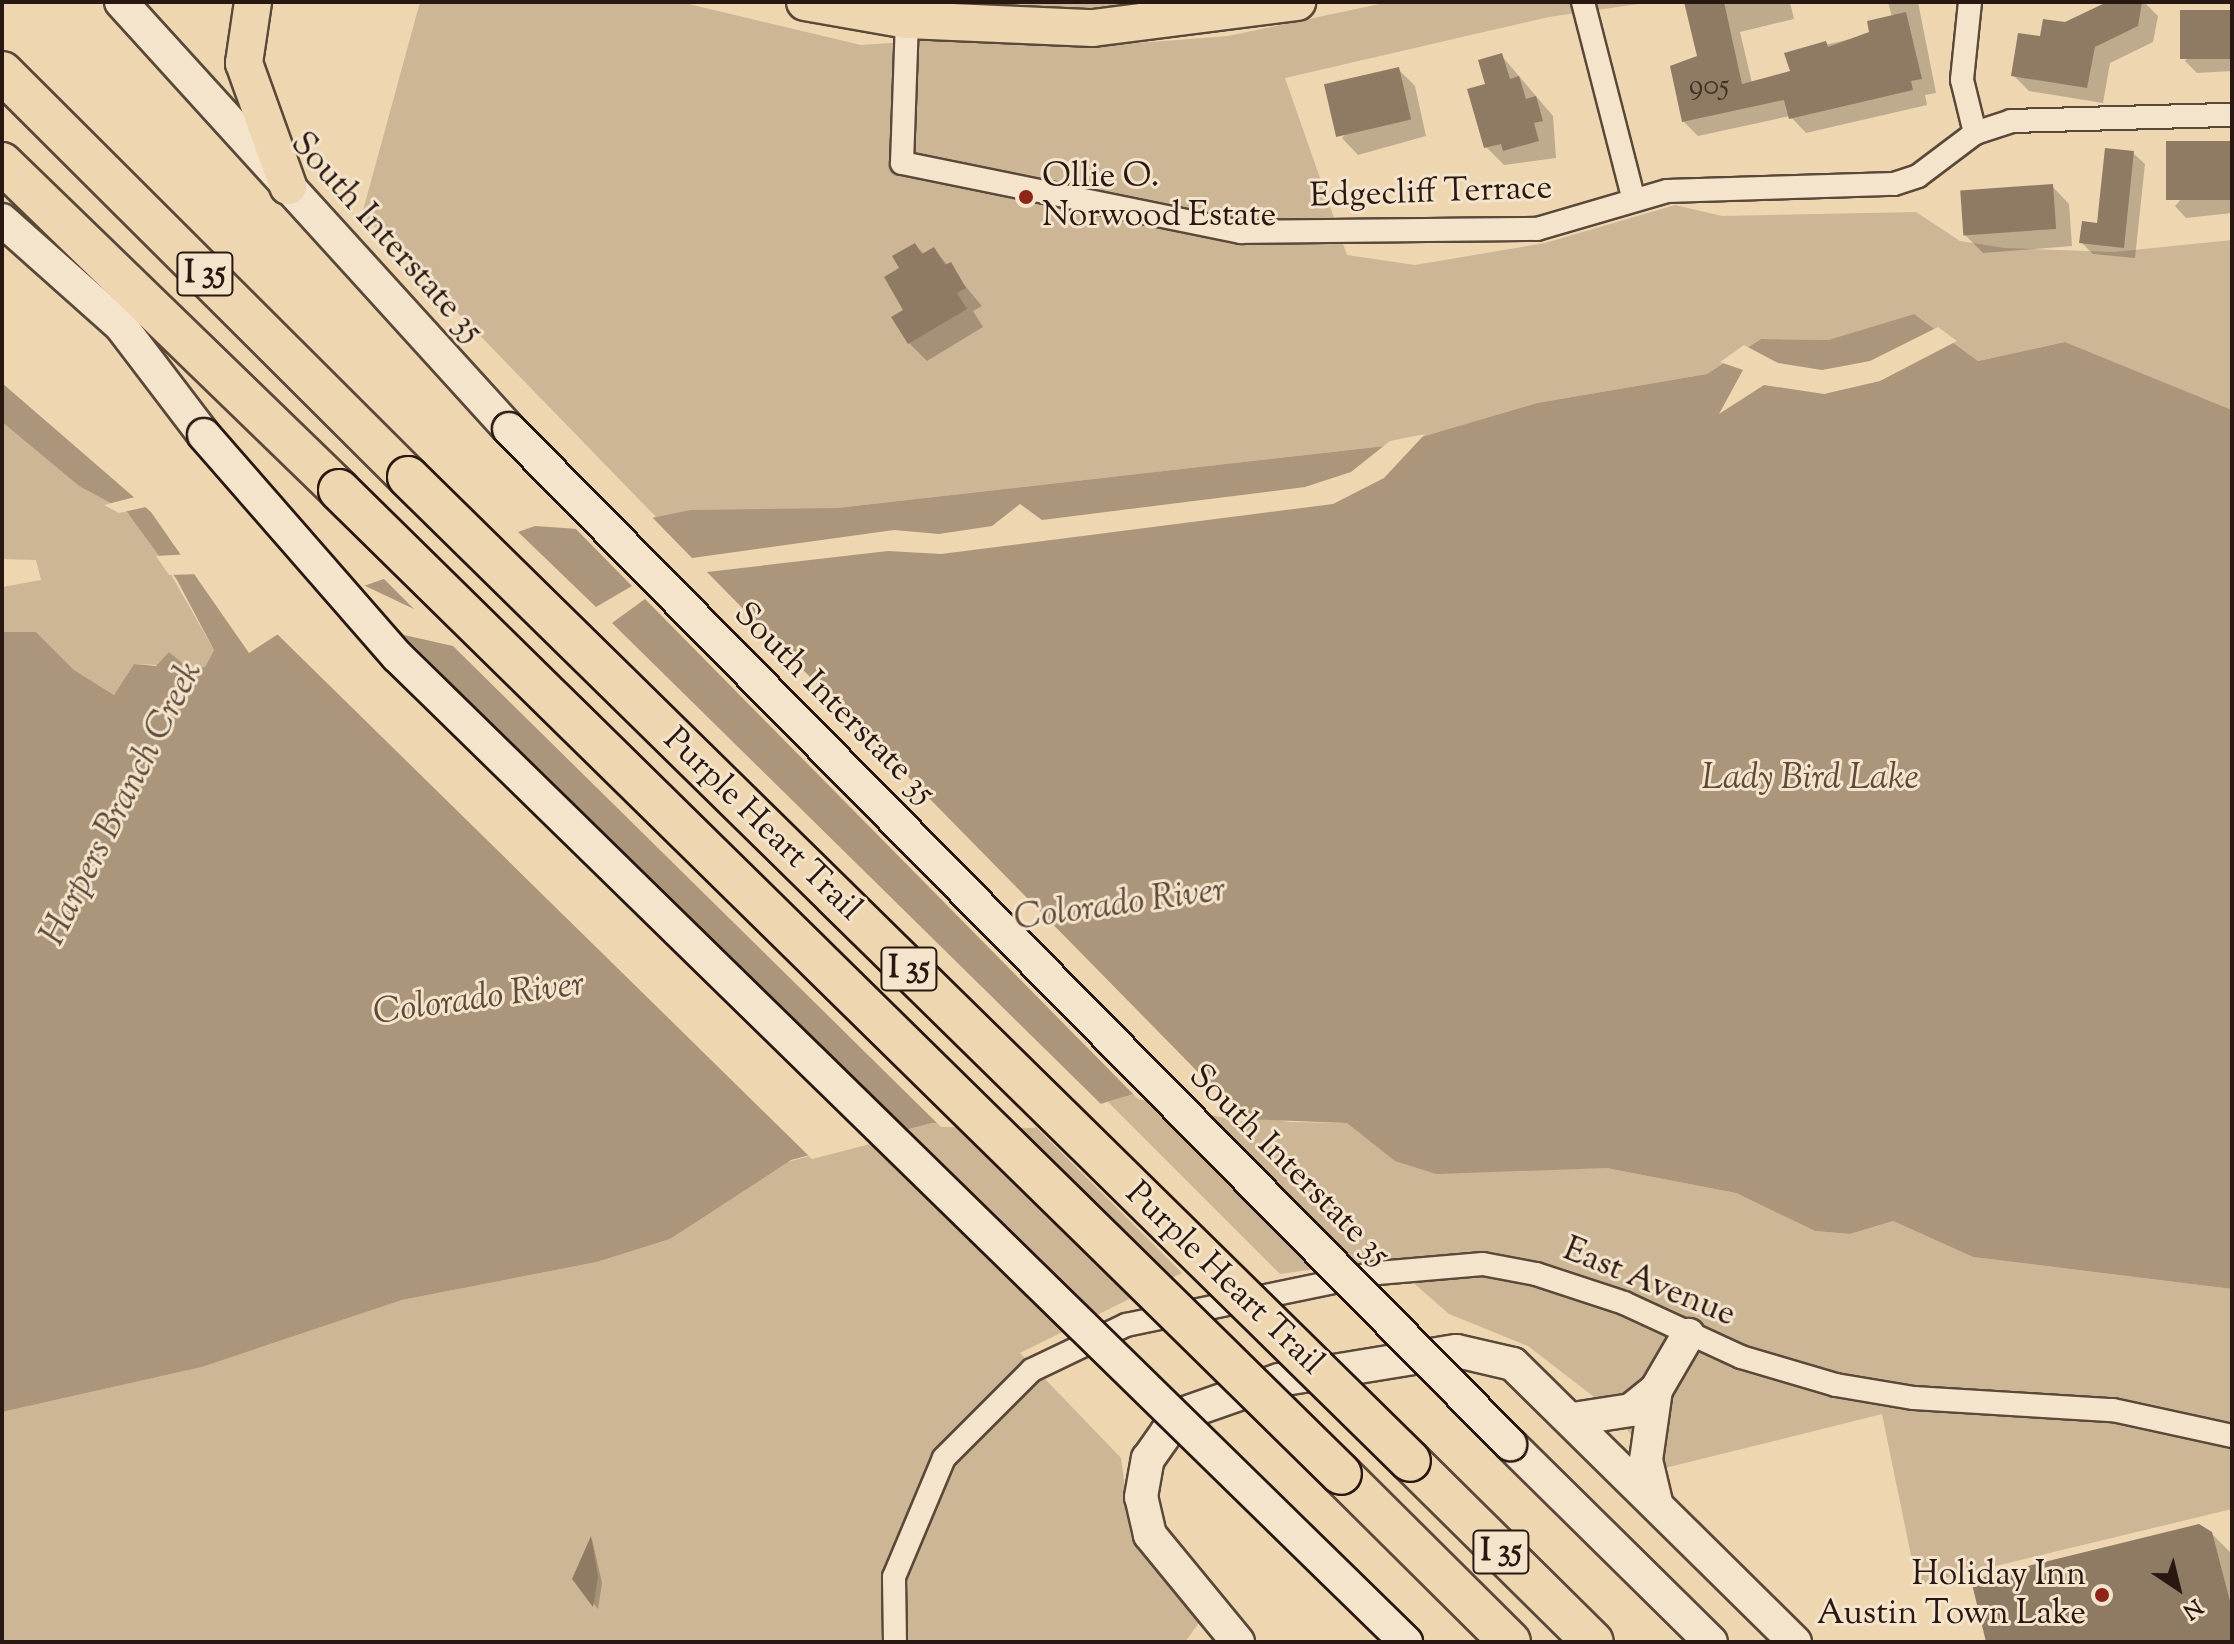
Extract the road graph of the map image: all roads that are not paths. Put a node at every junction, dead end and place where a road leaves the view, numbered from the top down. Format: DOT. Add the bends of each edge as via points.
graph roads {
  1 [pos="121,2"];
  2 [pos="253,2"];
  3 [pos="805,2"];
  4 [pos="1297,2"];
  5 [pos="1583,2"];
  6 [pos="1970,2"];
  7 [pos="907,20"];
  8 [pos="2,72"];
  9 [pos="2232,115"];
  10 [pos="1975,133"];
  11 [pos="2,163"];
  12 [pos="288,186"];
  13 [pos="1634,200"];
  14 [pos="2,220"];
  15 [pos="1688,1335"];
  16 [pos="1656,1390"];
  17 [pos="1573,1419"];
  18 [pos="2232,1436"];
  19 [pos="1657,1505"];
  20 [pos="1228,1639"];
  21 [pos="895,1642"];
  22 [pos="1406,1642"];
  23 [pos="1510,1642"];
  24 [pos="1593,1642"];
  25 [pos="1711,1642"];
  26 [pos="1795,1642"];
  1 -- 12 [label="main road, South Interstate 35"];
  2 -- 12 [label="main road" via="244,63"];
  3 -- 7 [label="main road"];
  4 -- 7 [label="main road" via="1093,28"];
  5 -- 13 [label="street"];
  6 -- 10 [label="street" via="1962,80"];
  7 -- 13 [label="street, Edgecliff Terrace" via="902,163 1241,232 1537,229"];
  8 -- 24 [label="highway, Purple Heart Trail / I 35, bridge"];
  9 -- 10 [label="street, Edgecliff Terrace" via="2029,119"];
  10 -- 13 [label="street, Edgecliff Terrace" via="1918,176 1894,184 1684,189"];
  11 -- 23 [label="highway, Purple Heart Trail / I 35, bridge"];
  12 -- 25 [label="main road, South Interstate 35, bridge" via="509,429"];
  14 -- 22 [label="main road, bridge" via="121,326 204,435 397,656"];
  15 -- 16 [label="main road"];
  15 -- 18 [label="street, East Avenue" via="1793,1374 1877,1394 2113,1410"];
  15 -- 21 [label="street, East Avenue" via="1577,1286 1483,1264 1378,1273 1126,1325 1076,1343 987,1408 944,1458 894,1577"];
  16 -- 17 [label="main road" via="1631,1410"];
  16 -- 19 [label="main road" via="1646,1460"];
  17 -- 19 [label="main road"];
  17 -- 20 [label="main road" via="1513,1364 1457,1351 1279,1380 1185,1413 1148,1459 1141,1497 1150,1535"];
  19 -- 26 [label="main road"];
}
